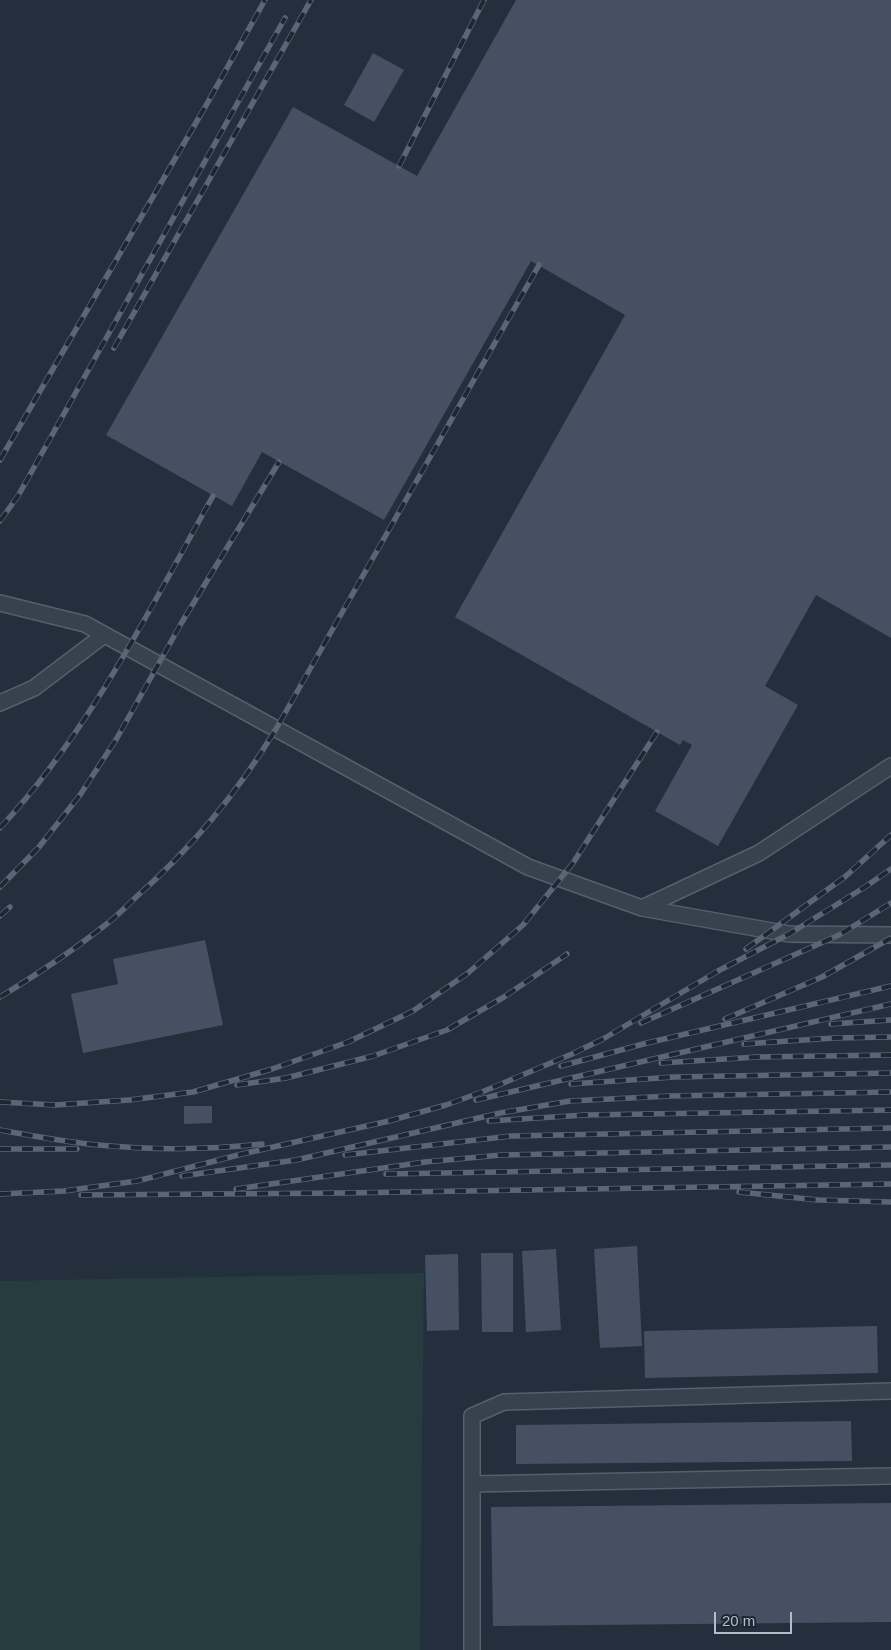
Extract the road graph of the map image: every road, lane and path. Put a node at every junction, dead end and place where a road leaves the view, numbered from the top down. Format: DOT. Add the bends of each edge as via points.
graph roads {
  1 [pos="0,602"];
  2 [pos="104,635"];
  3 [pos="0,704"];
  4 [pos="891,766"];
  5 [pos="642,908"];
  6 [pos="891,935"];
  7 [pos="891,1391"];
  8 [pos="891,1476"];
  9 [pos="472,1484"];
  10 [pos="472,1650"];
  1 -- 2 [label="lane" via="85,624"];
  2 -- 3 [label="lane" via="34,688"];
  2 -- 5 [label="lane" via="528,867"];
  4 -- 5 [label="lane" via="759,853"];
  5 -- 6 [label="lane" via="789,934"];
  7 -- 9 [label="lane" via="504,1402 472,1416"];
  8 -- 9 [label="lane"];
  9 -- 10 [label="lane"];
}
